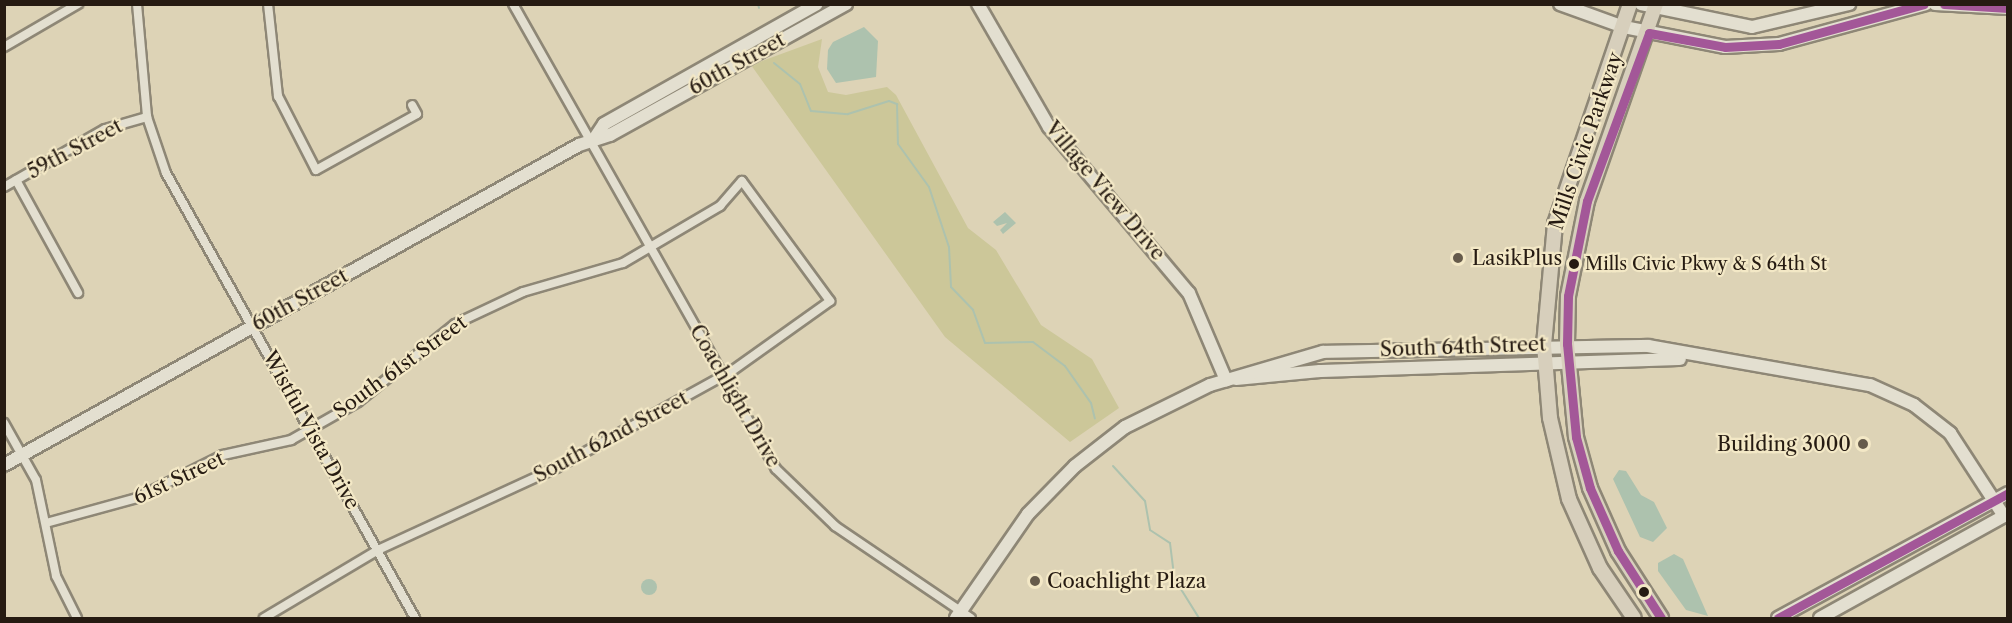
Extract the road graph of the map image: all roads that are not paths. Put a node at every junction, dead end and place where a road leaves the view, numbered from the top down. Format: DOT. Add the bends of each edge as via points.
graph roads {
  1 [pos="78,4"];
  2 [pos="137,4"];
  3 [pos="268,4"];
  4 [pos="513,4"];
  5 [pos="817,4"];
  6 [pos="846,4"];
  7 [pos="978,4"];
  8 [pos="1560,4"];
  9 [pos="1630,4"];
  10 [pos="1641,4"];
  11 [pos="1849,4"];
  12 [pos="1926,4"];
  13 [pos="1935,4"];
  14 [pos="1656,6"];
  15 [pos="2007,8"];
  16 [pos="1624,27"];
  17 [pos="1649,33"];
  18 [pos="4,46"];
  19 [pos="412,105"];
  20 [pos="147,117"];
  21 [pos="592,138"];
  22 [pos="16,180"];
  23 [pos="4,187"];
  24 [pos="651,248"];
  25 [pos="78,293"];
  26 [pos="830,301"];
  27 [pos="253,326"];
  28 [pos="1567,344"];
  29 [pos="1544,345"];
  30 [pos="1702,358"];
  31 [pos="1568,361"];
  32 [pos="1545,362"];
  33 [pos="722,377"];
  34 [pos="1226,380"];
  35 [pos="4,423"];
  36 [pos="311,430"];
  37 [pos="22,455"];
  38 [pos="4,465"];
  39 [pos="2007,493"];
  40 [pos="1995,500"];
  41 [pos="2006,515"];
  42 [pos="46,523"];
  43 [pos="378,549"];
  44 [pos="963,616"];
  45 [pos="77,618"];
  46 [pos="264,618"];
  47 [pos="416,618"];
  48 [pos="1634,618"];
  49 [pos="1661,618"];
  50 [pos="1778,618"];
  51 [pos="1820,618"];
  1 -- 18 [label="street"];
  2 -- 20 [label="street, Wistful Vista Drive"];
  3 -- 19 [label="street" via="278,96 316,170 417,114"];
  4 -- 21 [label="street, Coachlight Drive"];
  5 -- 21 [label="street, 60th Street" via="604,124"];
  6 -- 21 [label="street, 60th Street" via="610,135"];
  7 -- 34 [label="street, Village View Drive" via="1049,127 1190,293"];
  8 -- 16 [label="street"];
  9 -- 16 [label="main road, Mills Civic Parkway"];
  10 -- 14 [label="street"];
  11 -- 14 [label="street" via="1752,27"];
  12 -- 17 [label="street" via="1779,44 1725,47"];
  13 -- 15 [label="street"];
  14 -- 17 [label="main road, Mills Civic Parkway"];
  16 -- 17 [label="street"];
  16 -- 29 [label="main road, Mills Civic Parkway" via="1556,224"];
  17 -- 28 [label="main road, Mills Civic Parkway" via="1587,201 1568,296"];
  20 -- 22 [label="street, 59th Street" via="105,129"];
  20 -- 27 [label="street, Wistful Vista Drive" via="166,173"];
  21 -- 24 [label="street, Coachlight Drive"];
  21 -- 27 [label="street, 60th Street"];
  22 -- 23 [label="street, 59th Street"];
  22 -- 25 [label="street"];
  24 -- 26 [label="street, South 61st Street" via="720,206 742,181"];
  24 -- 33 [label="street, Coachlight Drive"];
  24 -- 36 [label="street, South 61st Street" via="607,271 523,292 478,311 436,337 358,402"];
  26 -- 33 [label="street, South 62nd Street" via="772,347"];
  27 -- 36 [label="street, Wistful Vista Drive"];
  27 -- 37 [label="street, 60th Street"];
  28 -- 29 [label="street, South 64th Street"];
  28 -- 30 [label="street, South 64th Street" via="1648,346"];
  28 -- 31 [label="main road, Mills Civic Parkway"];
  29 -- 32 [label="main road, Mills Civic Parkway"];
  29 -- 34 [label="street, South 64th Street" via="1323,352"];
  30 -- 31 [label="street, South 64th Street"];
  30 -- 40 [label="street, South 64th Street" via="1893,394 1950,433"];
  31 -- 32 [label="street, South 64th Street"];
  31 -- 49 [label="main road, Mills Civic Parkway" via="1576,437 1590,488 1608,532"];
  32 -- 34 [label="street, South 64th Street"];
  32 -- 48 [label="main road, Mills Civic Parkway" via="1551,428 1569,499 1600,568"];
  33 -- 43 [label="street, South 62nd Street" via="556,468"];
  33 -- 44 [label="street, Coachlight Drive" via="757,441 802,500"];
  34 -- 44 [label="street, South 64th Street" via="1156,409 1075,466 1028,514"];
  35 -- 37 [label="street"];
  36 -- 42 [label="street, 61st Street" via="275,446 208,461 116,506"];
  36 -- 43 [label="street, Wistful Vista Drive"];
  37 -- 38 [label="street, 60th Street"];
  37 -- 42 [label="street" via="36,480"];
  39 -- 40 [label="street"];
  40 -- 41 [label="street, South 64th Street"];
  40 -- 50 [label="street"];
  41 -- 51 [label="street"];
  42 -- 45 [label="street" via="56,576"];
  43 -- 46 [label="street, South 62nd Street"];
  43 -- 47 [label="street, Wistful Vista Drive"];
}
